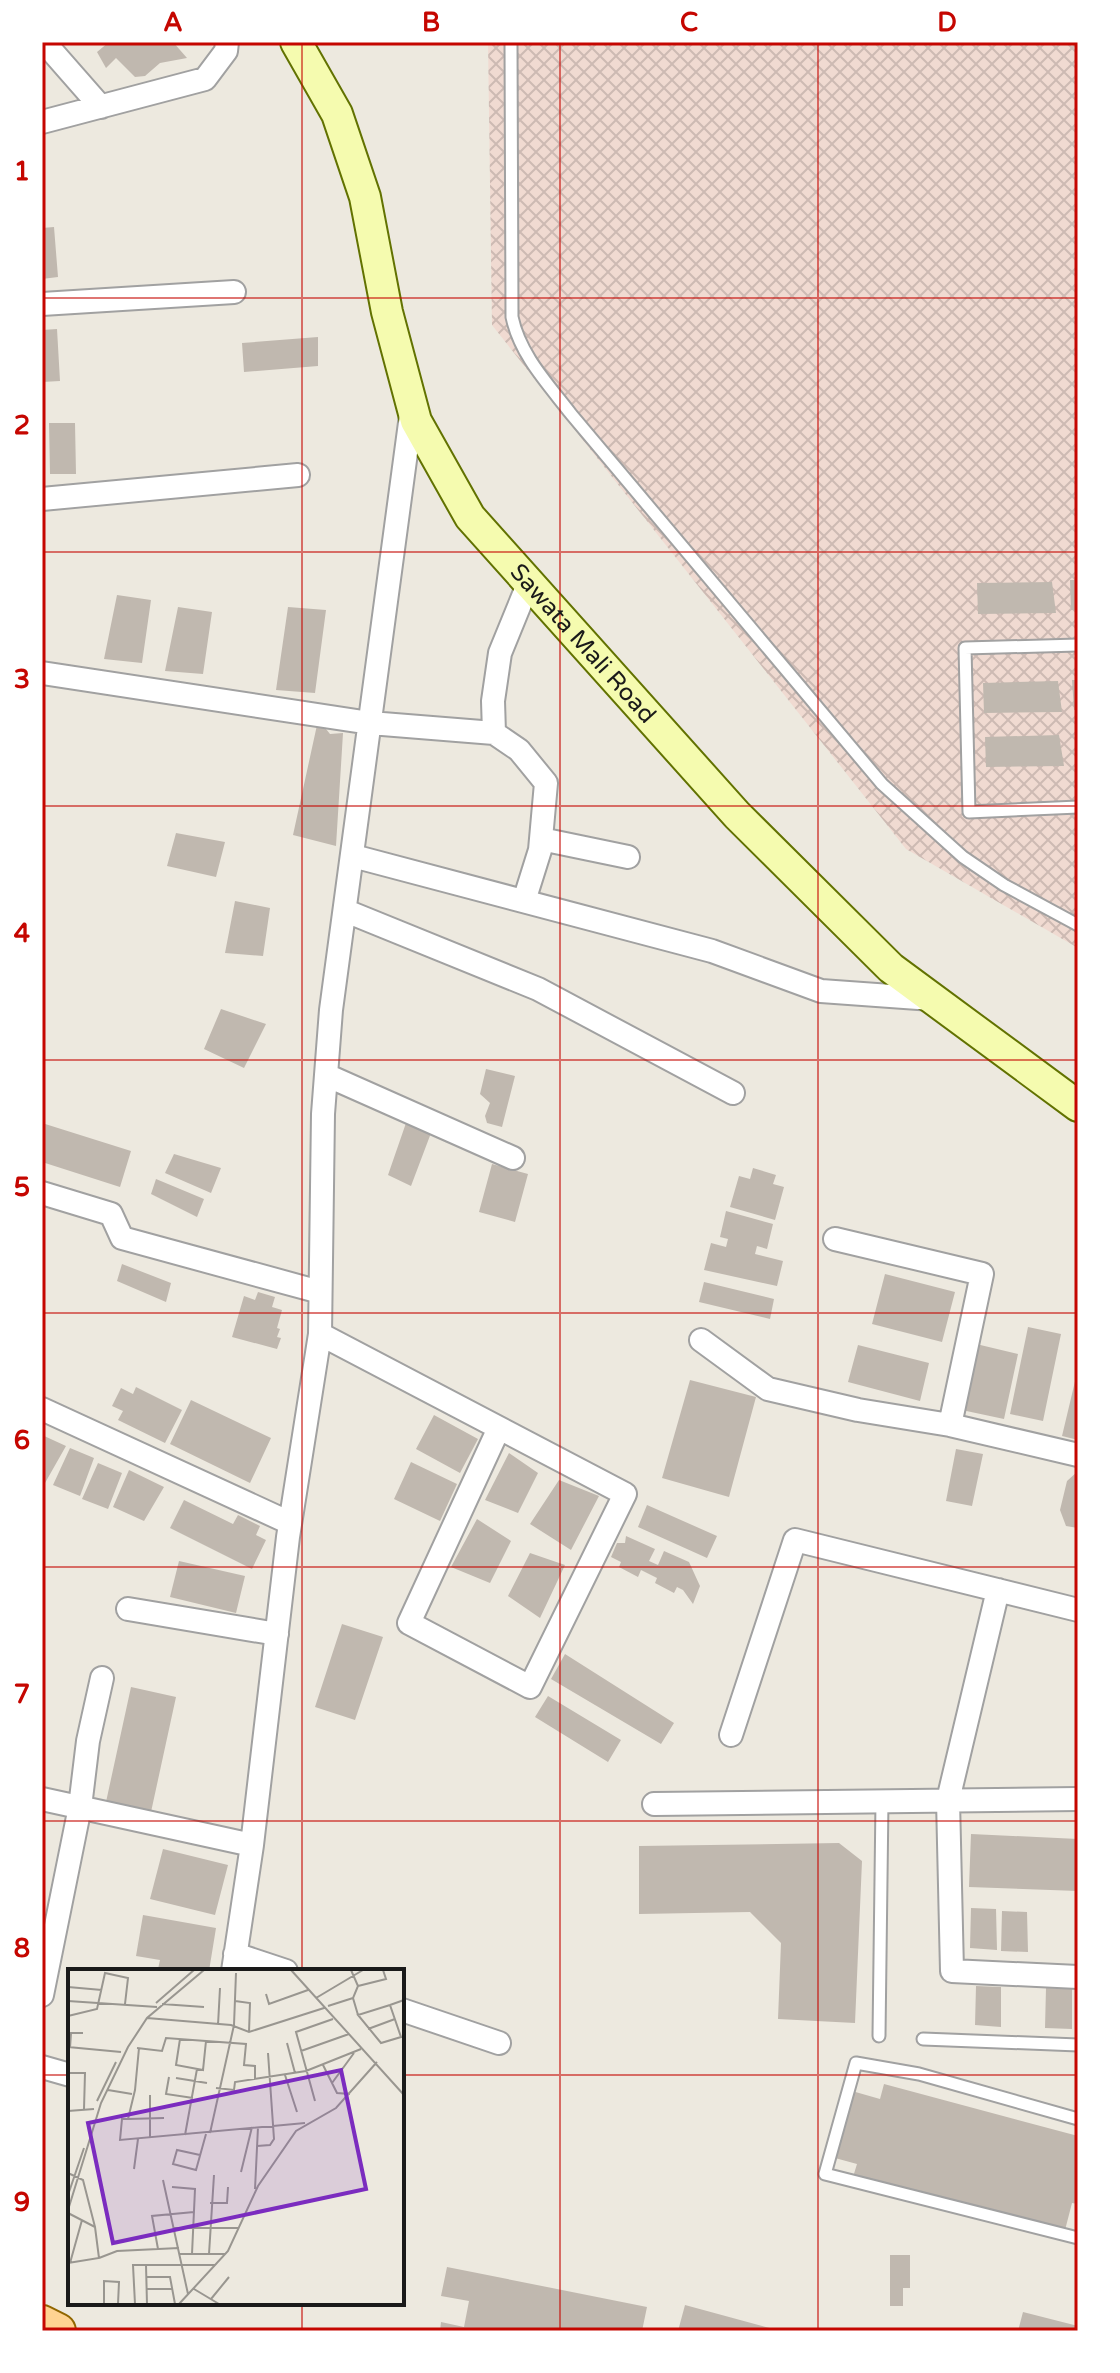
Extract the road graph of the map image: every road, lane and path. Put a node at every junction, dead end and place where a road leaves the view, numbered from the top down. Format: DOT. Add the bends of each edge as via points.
graph roads {
  1 [pos="44,42"];
  2 [pos="227,42"];
  3 [pos="296,42"];
  4 [pos="511,42"];
  5 [pos="101,107"];
  6 [pos="42,122"];
  7 [pos="234,292"];
  8 [pos="42,304"];
  9 [pos="413,407"];
  10 [pos="298,475"];
  11 [pos="42,499"];
  12 [pos="529,582"];
  13 [pos="1078,645"];
  14 [pos="42,673"];
  15 [pos="370,723"];
  16 [pos="494,733"];
  17 [pos="1078,807"];
  18 [pos="541,839"];
  19 [pos="353,856"];
  20 [pos="628,857"];
  21 [pos="524,901"];
  22 [pos="346,911"];
  23 [pos="1078,925"];
  24 [pos="934,999"];
  25 [pos="326,1075"];
  26 [pos="733,1093"];
  27 [pos="1078,1106"];
  28 [pos="513,1158"];
  29 [pos="42,1193"];
  30 [pos="835,1239"];
  31 [pos="320,1292"];
  32 [pos="320,1334"];
  33 [pos="701,1340"];
  34 [pos="42,1409"];
  35 [pos="950,1425"];
  36 [pos="499,1428"];
  37 [pos="1078,1455"];
  38 [pos="290,1523"];
  39 [pos="998,1590"];
  40 [pos="128,1609"];
  41 [pos="1078,1610"];
  42 [pos="277,1634"];
  43 [pos="102,1678"];
  44 [pos="731,1735"];
  45 [pos="42,1799"];
  46 [pos="1078,1799"];
  47 [pos="948,1800"];
  48 [pos="882,1801"];
  49 [pos="654,1804"];
  50 [pos="80,1807"];
  51 [pos="252,1845"];
  52 [pos="234,1962"];
  53 [pos="274,1969"];
  54 [pos="1078,1977"];
  55 [pos="42,1995"];
  56 [pos="404,2011"];
  57 [pos="879,2036"];
  58 [pos="923,2039"];
  59 [pos="499,2043"];
  60 [pos="1078,2045"];
  61 [pos="42,2067"];
  62 [pos="68,2074"];
  63 [pos="1078,2119"];
  64 [pos="1078,2238"];
  65 [pos="42,2323"];
  66 [pos="58,2331"];
  1 -- 5 [label="street"];
  2 -- 5 [label="street" via="205,79"];
  3 -- 9 [label="street, Sawata Mali Road" via="337,114 365,197 387,312"];
  4 -- 23 [label="lane" via="512,317 530,360 882,784 963,857"];
  5 -- 6 [label="street"];
  7 -- 8 [label="street"];
  9 -- 12 [label="street, Sawata Mali Road" via="470,517"];
  9 -- 15 [label="street"];
  10 -- 11 [label="street"];
  12 -- 16 [label="street" via="500,653"];
  12 -- 24 [label="street, Sawata Mali Road" via="737,815 891,968"];
  13 -- 17 [label="lane" via="965,648 969,812"];
  14 -- 15 [label="street"];
  15 -- 16 [label="street"];
  15 -- 19 [label="street"];
  16 -- 18 [label="street" via="519,750 546,783"];
  18 -- 20 [label="street"];
  18 -- 21 [label="street"];
  19 -- 21 [label="street"];
  19 -- 22 [label="street"];
  21 -- 24 [label="street" via="712,951 821,991"];
  22 -- 25 [label="street"];
  22 -- 26 [label="street" via="538,989"];
  24 -- 27 [label="street, Sawata Mali Road"];
  25 -- 28 [label="street"];
  25 -- 31 [label="street"];
  29 -- 31 [label="street" via="111,1214 122,1238"];
  30 -- 35 [label="street" via="982,1274"];
  31 -- 32 [label="street"];
  32 -- 36 [label="street"];
  32 -- 38 [label="street"];
  33 -- 35 [label="street" via="768,1389"];
  34 -- 38 [label="street"];
  35 -- 37 [label="street"];
  36 -- 36 [label="street" via="625,1494 530,1687 409,1623"];
  38 -- 42 [label="street"];
  39 -- 41 [label="street"];
  39 -- 44 [label="street" via="795,1540"];
  39 -- 47 [label="street"];
  40 -- 42 [label="street"];
  42 -- 51 [label="street"];
  43 -- 50 [label="street"];
  45 -- 50 [label="street"];
  46 -- 47 [label="street"];
  47 -- 48 [label="street"];
  47 -- 54 [label="street" via="952,1971"];
  48 -- 49 [label="street"];
  48 -- 57 [label="lane"];
  50 -- 51 [label="street"];
  50 -- 55 [label="street"];
  51 -- 52 [label="street"];
  52 -- 53 [label="street"];
  56 -- 59 [label="street"];
  58 -- 60 [label="lane"];
  61 -- 62 [label="street"];
  63 -- 64 [label="lane" via="919,2074 856,2063 825,2174"];
  65 -- 66 [label="main road"];
}
